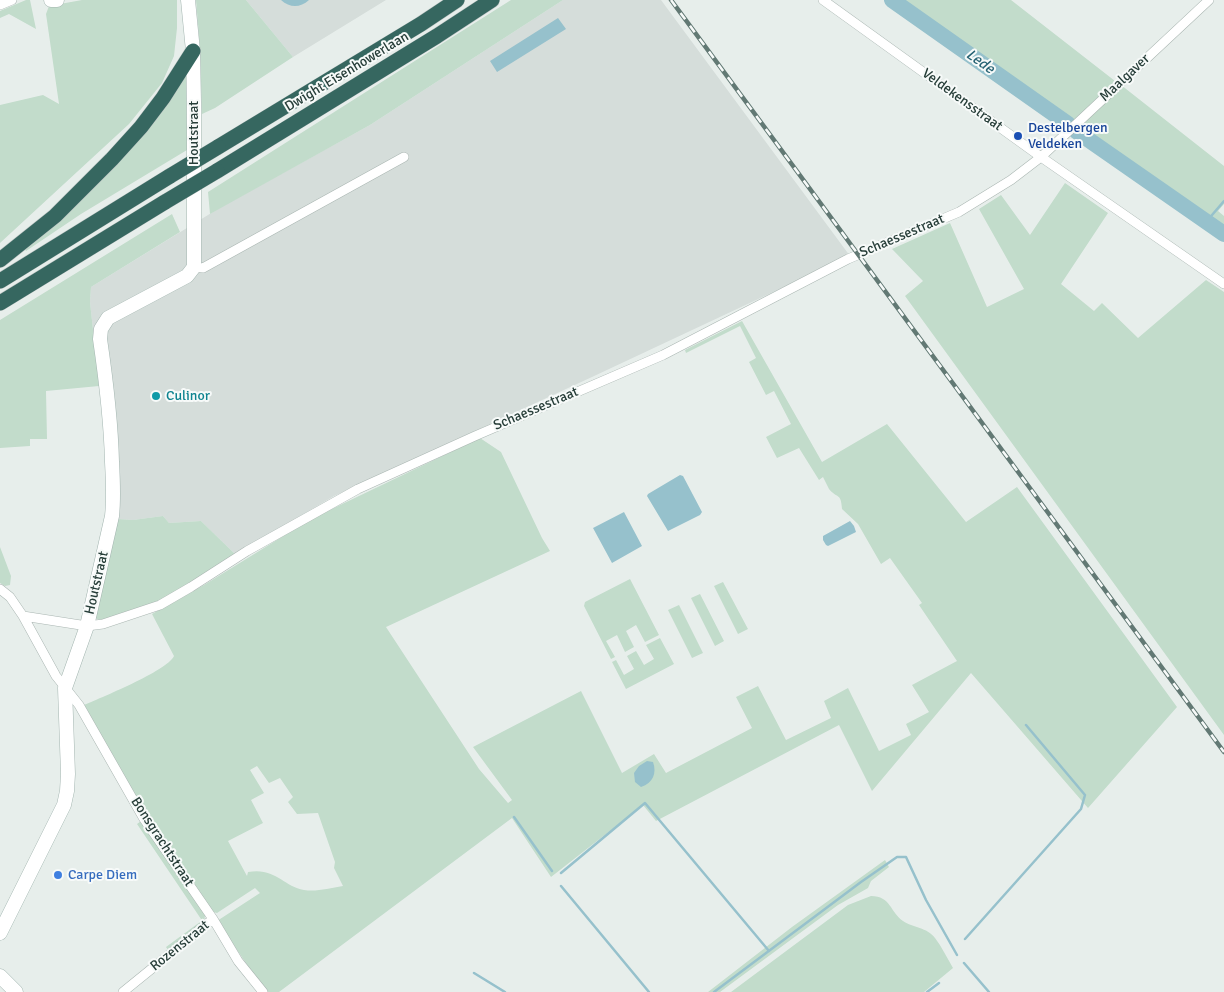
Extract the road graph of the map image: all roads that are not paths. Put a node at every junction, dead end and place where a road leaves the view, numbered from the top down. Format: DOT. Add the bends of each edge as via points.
graph roads {
  1 [pos="12,0"];
  2 [pos="50,0"];
  3 [pos="56,0"];
  4 [pos="188,0"];
  5 [pos="457,0"];
  6 [pos="492,0"];
  7 [pos="823,0"];
  8 [pos="1209,0"];
  9 [pos="0,5"];
  10 [pos="192,51"];
  11 [pos="404,157"];
  12 [pos="1042,157"];
  13 [pos="0,260"];
  14 [pos="194,267"];
  15 [pos="0,281"];
  16 [pos="1224,284"];
  17 [pos="0,303"];
  18 [pos="0,589"];
  19 [pos="23,616"];
  20 [pos="87,626"];
  21 [pos="65,688"];
  22 [pos="213,919"];
  23 [pos="0,934"];
  24 [pos="0,976"];
  25 [pos="16,992"];
  26 [pos="123,992"];
  27 [pos="263,992"];
  1 -- 9 [label="street"];
  2 -- 3 [label="street"];
  4 -- 10 [label="street, Houtstraat"];
  5 -- 15 [label="highway, Dwight Eisenhowerlaan, bridge"];
  6 -- 17 [label="highway, Dwight Eisenhowerlaan, bridge"];
  7 -- 12 [label="street, Veldekensstraat"];
  8 -- 12 [label="street, Maalgaver"];
  10 -- 13 [label="highway" via="141,127 112,159 54,216"];
  10 -- 14 [label="street, Houtstraat"];
  11 -- 14 [label="street, Houtstraat" via="202,268"];
  12 -- 16 [label="street, Veldekensstraat"];
  12 -- 20 [label="street, Schaessestraat" via="959,212 853,257 663,355 358,490 247,551 160,605 103,624"];
  14 -- 20 [label="street, Houtstraat" via="187,276 108,318 101,329 114,502"];
  18 -- 19 [label="street"];
  19 -- 20 [label="street, Schaessestraat"];
  19 -- 21 [label="street"];
  20 -- 21 [label="street, Houtstraat"];
  21 -- 22 [label="street, Bonsgrachtstraat" via="79,705 144,819"];
  21 -- 23 [label="street, Houtstraat" via="68,774 64,805"];
  22 -- 26 [label="street, Rozenstraat"];
  22 -- 27 [label="street, Bonsgrachtstraat" via="238,961"];
  24 -- 25 [label="street"];
}
